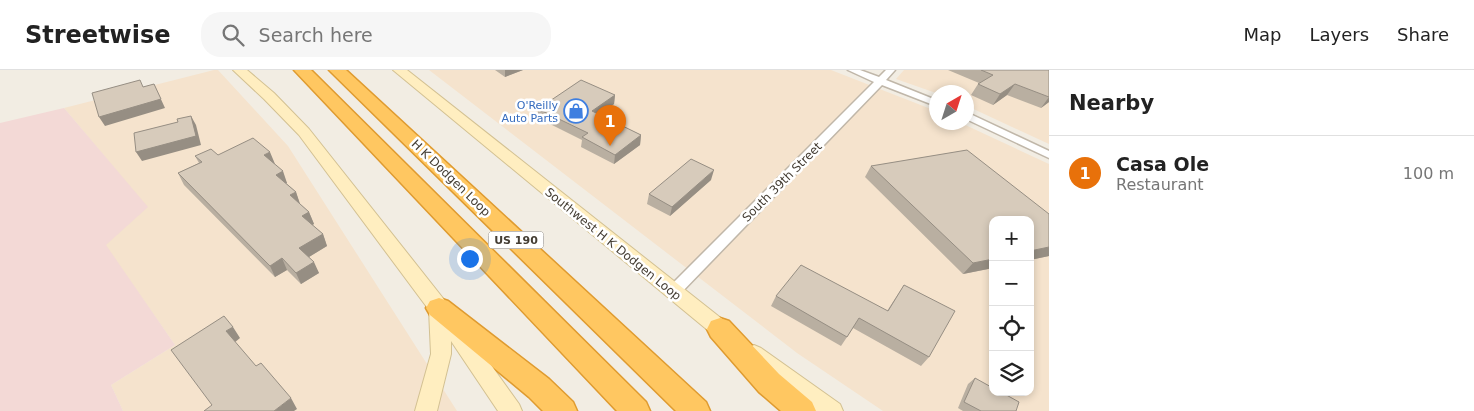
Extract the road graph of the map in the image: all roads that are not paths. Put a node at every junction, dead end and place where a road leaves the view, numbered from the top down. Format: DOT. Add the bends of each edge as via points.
graph roads {
  1 [pos="239,70"];
  2 [pos="302,70"];
  3 [pos="337,70"];
  4 [pos="399,70"];
  5 [pos="852,70"];
  6 [pos="891,70"];
  7 [pos="880,81"];
  8 [pos="929,100"];
  9 [pos="974,119"];
  10 [pos="1049,155"];
  11 [pos="673,292"];
  12 [pos="439,308"];
  13 [pos="720,329"];
  14 [pos="426,411"];
  15 [pos="511,411"];
  16 [pos="563,411"];
  17 [pos="636,411"];
  18 [pos="696,411"];
  19 [pos="802,411"];
  20 [pos="832,411"];
  1 -- 12 [label="main road" via="304,132"];
  2 -- 17 [label="highway, US 190"];
  3 -- 18 [label="highway, H K Dodgen Loop / US 190"];
  4 -- 11 [label="main road, Southwest H K Dodgen Loop"];
  5 -- 7 [label="street"];
  6 -- 7 [label="street, South 39th Street"];
  7 -- 8 [label="street"];
  7 -- 11 [label="street, South 39th Street"];
  9 -- 10 [label="street"];
  11 -- 13 [label="main road, Southwest H K Dodgen Loop"];
  12 -- 14 [label="main road" via="441,354"];
  12 -- 15 [label="main road"];
  12 -- 16 [label="highway"];
  13 -- 19 [label="highway" via="769,383"];
  13 -- 20 [label="main road, Southwest H K Dodgen Loop"];
}
